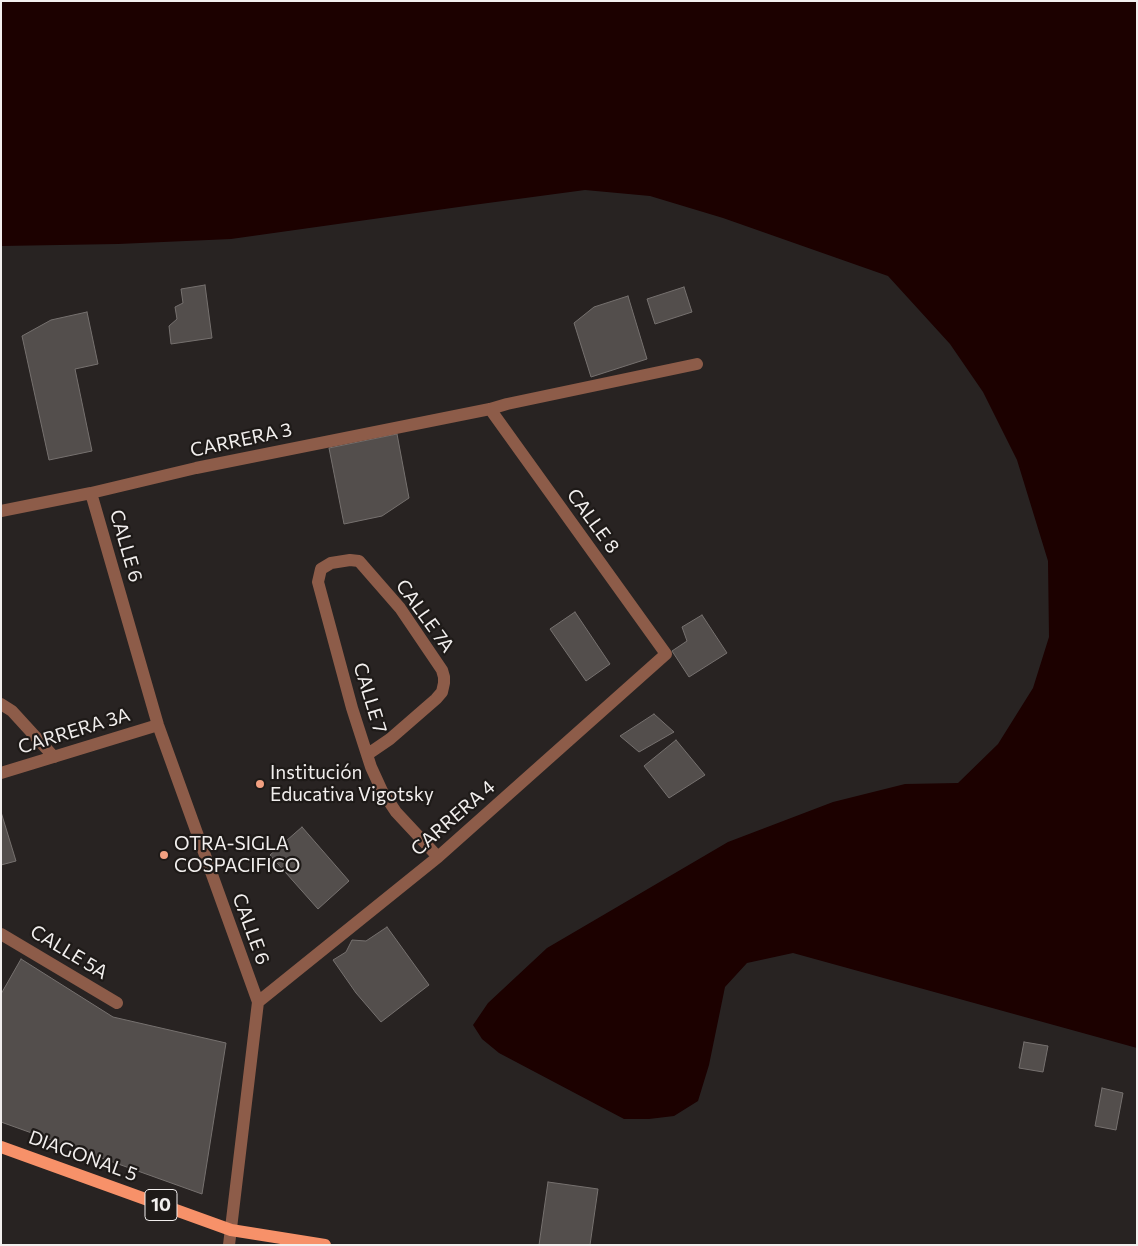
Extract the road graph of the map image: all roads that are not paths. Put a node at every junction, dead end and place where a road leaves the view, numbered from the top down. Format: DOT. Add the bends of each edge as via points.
graph roads {
  1 [pos="697,364"];
  2 [pos="490,409"];
  3 [pos="91,493"];
  4 [pos="1,511"];
  5 [pos="359,561"];
  6 [pos="666,654"];
  7 [pos="1,704"];
  8 [pos="158,725"];
  9 [pos="368,754"];
  10 [pos="54,757"];
  11 [pos="1,772"];
  12 [pos="438,857"];
  13 [pos="1,934"];
  14 [pos="258,1002"];
  15 [pos="117,1003"];
  16 [pos="1,1146"];
  17 [pos="231,1230"];
  18 [pos="229,1245"];
  19 [pos="325,1245"];
  1 -- 2 [label="street, CARRERA 3"];
  2 -- 3 [label="street, CARRERA 3" via="196,468"];
  2 -- 6 [label="street, CALLE 8"];
  3 -- 4 [label="street, CARRERA 3"];
  3 -- 8 [label="street, CALLE 6"];
  5 -- 9 [label="street, CALLE 7" via="350,560 321,569 318,582 352,708"];
  5 -- 9 [label="street, CALLE 7A" via="400,608 444,677 442,692 436,700"];
  6 -- 12 [label="street, CARRERA 4"];
  7 -- 10 [label="street" via="12,711"];
  8 -- 10 [label="street, CARRERA 3A"];
  8 -- 14 [label="street, CALLE 6"];
  9 -- 12 [label="street, CALLE 7" via="382,791 396,812"];
  10 -- 11 [label="street, CARRERA 3A"];
  12 -- 14 [label="street, CARRERA 4"];
  13 -- 15 [label="street, CALLE 5A"];
  14 -- 17 [label="street, CALLE 6"];
  16 -- 17 [label="main road, DIAGONAL 5 / 10"];
  17 -- 18 [label="street, CALLE 6"];
  17 -- 19 [label="main road, DIAGONAL 5 / 10"];
}
